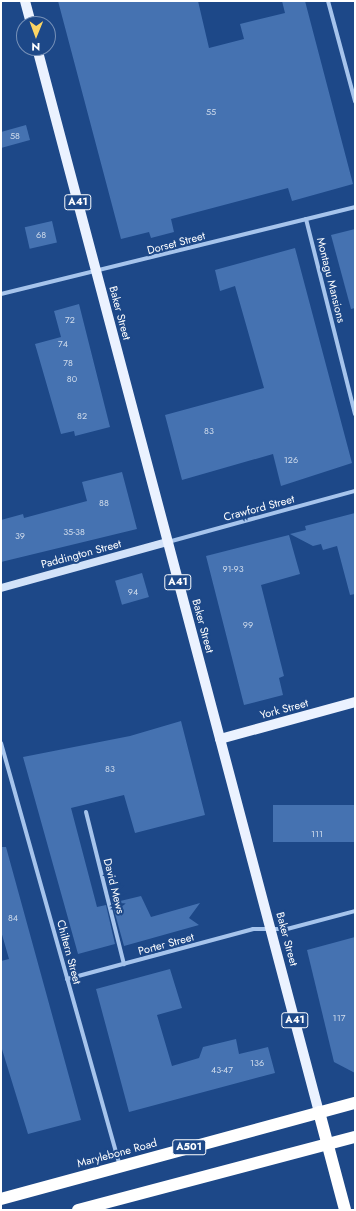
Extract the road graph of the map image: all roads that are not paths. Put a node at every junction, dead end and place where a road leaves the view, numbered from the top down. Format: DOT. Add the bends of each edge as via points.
graph roads {
  1 [pos="25,1"];
  2 [pos="328,1"];
  3 [pos="29,16"];
  4 [pos="39,56"];
  5 [pos="355,101"];
  6 [pos="355,207"];
  7 [pos="306,219"];
  8 [pos="96,272"];
  9 [pos="1,294"];
  10 [pos="355,414"];
  11 [pos="355,491"];
  12 [pos="167,542"];
  13 [pos="1,588"];
  14 [pos="355,702"];
  15 [pos="220,739"];
  16 [pos="1,743"];
  17 [pos="86,812"];
  18 [pos="355,911"];
  19 [pos="270,929"];
  20 [pos="124,964"];
  21 [pos="67,979"];
  22 [pos="355,1103"];
  23 [pos="319,1112"];
  24 [pos="355,1137"];
  25 [pos="328,1144"];
  26 [pos="120,1166"];
  27 [pos="1,1199"];
  28 [pos="78,1210"];
  29 [pos="345,1210"];
  1 -- 3 [label="main road"];
  2 -- 5 [label="street"];
  4 -- 8 [label="main road, Baker Street / A41"];
  6 -- 7 [label="street, Dorset Street"];
  7 -- 8 [label="street, Dorset Street"];
  7 -- 10 [label="street, Montagu Mansions"];
  8 -- 9 [label="street, Dorset Street"];
  8 -- 12 [label="main road, Baker Street / A41"];
  11 -- 12 [label="street, Crawford Street"];
  12 -- 13 [label="main road, Paddington Street"];
  12 -- 15 [label="main road, Baker Street / A41"];
  14 -- 15 [label="main road, York Street"];
  15 -- 19 [label="main road, Baker Street / A41"];
  16 -- 21 [label="street, Chiltern Street"];
  17 -- 20 [label="street, David Mews"];
  18 -- 19 [label="street, Porter Street" via="287,929"];
  19 -- 20 [label="street, Porter Street" via="253,929"];
  19 -- 23 [label="main road, Baker Street / A41"];
  20 -- 21 [label="street, Porter Street"];
  21 -- 26 [label="street, Chiltern Street"];
  22 -- 23 [label="highway, Marylebone Road / A501"];
  23 -- 25 [label="highway, Baker Street / A41"];
  23 -- 26 [label="highway, Marylebone Road / A501"];
  24 -- 25 [label="highway"];
  25 -- 28 [label="highway"];
  25 -- 29 [label="highway, Baker Street / A41"];
  26 -- 27 [label="highway, Marylebone Road / A501"];
}
